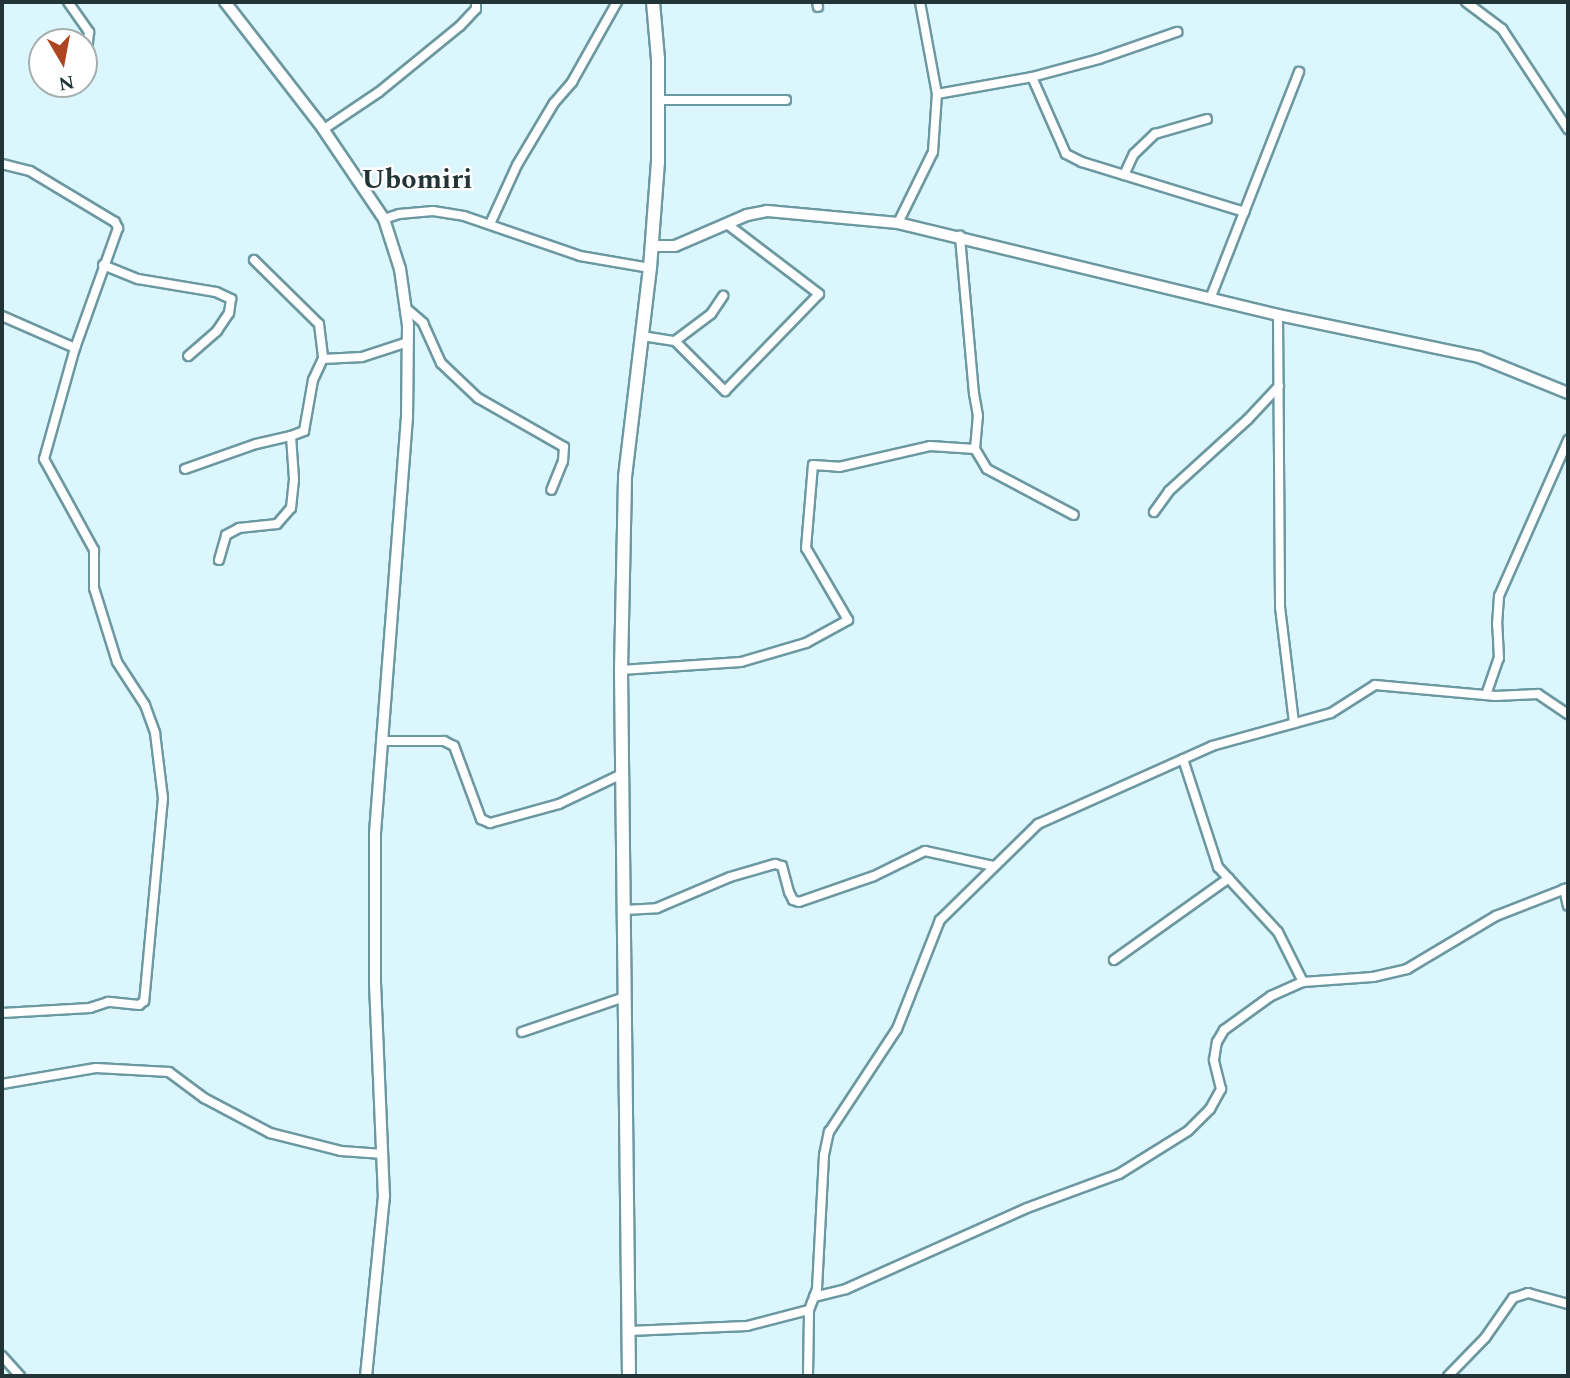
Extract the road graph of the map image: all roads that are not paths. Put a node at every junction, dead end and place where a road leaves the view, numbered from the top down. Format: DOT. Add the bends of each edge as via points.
graph roads {
  1 [pos="68,2"];
  2 [pos="225,2"];
  3 [pos="476,2"];
  4 [pos="617,2"];
  5 [pos="653,2"];
  6 [pos="920,2"];
  7 [pos="1466,2"];
  8 [pos="86,28"];
  9 [pos="1177,32"];
  10 [pos="1299,72"];
  11 [pos="1032,77"];
  12 [pos="937,94"];
  13 [pos="659,100"];
  14 [pos="786,100"];
  15 [pos="1207,119"];
  16 [pos="324,129"];
  17 [pos="1568,129"];
  18 [pos="2,163"];
  19 [pos="1124,175"];
  20 [pos="1245,212"];
  21 [pos="384,219"];
  22 [pos="898,223"];
  23 [pos="489,224"];
  24 [pos="727,224"];
  25 [pos="960,236"];
  26 [pos="652,246"];
  27 [pos="254,260"];
  28 [pos="103,265"];
  29 [pos="650,268"];
  30 [pos="723,296"];
  31 [pos="1210,299"];
  32 [pos="406,308"];
  33 [pos="1278,315"];
  34 [pos="2,316"];
  35 [pos="642,336"];
  36 [pos="675,341"];
  37 [pos="408,342"];
  38 [pos="75,348"];
  39 [pos="188,356"];
  40 [pos="323,359"];
  41 [pos="1279,386"];
  42 [pos="1568,393"];
  43 [pos="291,436"];
  44 [pos="1568,440"];
  45 [pos="975,449"];
  46 [pos="185,469"];
  47 [pos="551,489"];
  48 [pos="1154,512"];
  49 [pos="1074,514"];
  50 [pos="219,560"];
  51 [pos="621,670"];
  52 [pos="1486,695"];
  53 [pos="1568,714"];
  54 [pos="1294,723"];
  55 [pos="381,741"];
  56 [pos="1183,759"];
  57 [pos="622,774"];
  58 [pos="993,866"];
  59 [pos="1229,878"];
  60 [pos="1566,889"];
  61 [pos="1568,906"];
  62 [pos="624,910"];
  63 [pos="1114,960"];
  64 [pos="1303,982"];
  65 [pos="625,997"];
  66 [pos="2,1013"];
  67 [pos="522,1032"];
  68 [pos="2,1084"];
  69 [pos="383,1154"];
  70 [pos="814,1297"];
  71 [pos="1568,1304"];
  72 [pos="810,1310"];
  73 [pos="629,1331"];
  74 [pos="2,1356"];
  75 [pos="20,1376"];
  76 [pos="366,1376"];
  77 [pos="629,1376"];
  78 [pos="808,1376"];
  79 [pos="1448,1376"];
  1 -- 8 [label="street"];
  2 -- 16 [label="street"];
  3 -- 16 [label="street" via="476,9 460,26 379,92"];
  4 -- 23 [label="street" via="517,165"];
  5 -- 13 [label="main road"];
  6 -- 12 [label="street"];
  7 -- 17 [label="street" via="1502,29"];
  9 -- 11 [label="street"];
  10 -- 20 [label="street"];
  11 -- 12 [label="street"];
  11 -- 19 [label="street" via="1066,154"];
  12 -- 22 [label="street" via="933,152"];
  13 -- 14 [label="street"];
  13 -- 26 [label="main road"];
  15 -- 19 [label="street" via="1155,134 1134,154"];
  16 -- 21 [label="street"];
  18 -- 28 [label="street" via="30,171 115,222 118,234"];
  19 -- 20 [label="street"];
  20 -- 31 [label="street"];
  21 -- 23 [label="street" via="433,211"];
  21 -- 32 [label="street" via="400,269"];
  22 -- 24 [label="street" via="767,211"];
  22 -- 25 [label="street"];
  23 -- 29 [label="street" via="580,257"];
  24 -- 26 [label="street" via="675,246"];
  24 -- 36 [label="street" via="819,294 725,391"];
  25 -- 31 [label="street"];
  25 -- 45 [label="street" via="978,416"];
  26 -- 29 [label="main road"];
  27 -- 40 [label="street" via="319,324"];
  28 -- 38 [label="street"];
  28 -- 39 [label="street" via="138,279 216,292 230,299 229,313 217,331"];
  29 -- 35 [label="main road"];
  30 -- 36 [label="street" via="711,314"];
  31 -- 33 [label="street"];
  32 -- 37 [label="street"];
  32 -- 47 [label="street" via="423,323 441,363 478,398 564,447"];
  33 -- 41 [label="street"];
  33 -- 42 [label="street" via="1479,357"];
  34 -- 38 [label="street"];
  35 -- 36 [label="street"];
  35 -- 51 [label="main road" via="625,477"];
  37 -- 40 [label="street" via="362,357"];
  37 -- 55 [label="street" via="407,417"];
  38 -- 66 [label="street" via="44,459 94,550 94,588 117,662 145,705 155,733 163,797 147,997 139,1005 108,1002 90,1008"];
  40 -- 43 [label="street" via="313,380 304,431"];
  41 -- 48 [label="street" via="1169,491"];
  41 -- 54 [label="street" via="1280,607"];
  43 -- 46 [label="street"];
  43 -- 50 [label="street" via="291,508 277,524 239,528 226,535"];
  44 -- 52 [label="street" via="1499,596 1499,658"];
  45 -- 49 [label="street" via="987,469"];
  45 -- 51 [label="street" via="930,446 839,467 813,465 806,548 848,620 806,643 741,662"];
  51 -- 57 [label="main road"];
  52 -- 53 [label="street" via="1538,695"];
  52 -- 54 [label="street" via="1375,685 1331,713"];
  54 -- 56 [label="street"];
  55 -- 57 [label="street" via="444,741 454,746 481,819 491,823 559,804"];
  55 -- 69 [label="street" via="374,897"];
  56 -- 58 [label="street" via="1038,824"];
  56 -- 59 [label="street" via="1208,842 1218,867"];
  57 -- 62 [label="main road"];
  58 -- 62 [label="street" via="925,851 874,876 799,902 789,892 782,866 775,864 730,877 657,908"];
  58 -- 70 [label="street" via="940,920 897,1029 829,1132"];
  59 -- 63 [label="street"];
  59 -- 64 [label="street" via="1278,932"];
  60 -- 61 [label="street"];
  60 -- 64 [label="street" via="1496,916 1407,969 1373,977"];
  62 -- 65 [label="main road"];
  64 -- 70 [label="street" via="1271,996 1224,1030 1214,1060 1221,1088 1210,1110 1188,1131 1119,1174 1027,1208 846,1289"];
  65 -- 67 [label="street"];
  65 -- 73 [label="main road"];
  68 -- 69 [label="street" via="96,1068 169,1072 204,1098 271,1133 341,1151"];
  69 -- 76 [label="street" via="380,1254"];
  70 -- 72 [label="street"];
  71 -- 79 [label="street" via="1528,1293 1513,1298 1486,1338"];
  72 -- 73 [label="street" via="747,1326"];
  72 -- 78 [label="street"];
  73 -- 77 [label="main road"];
  74 -- 75 [label="street"];
}
